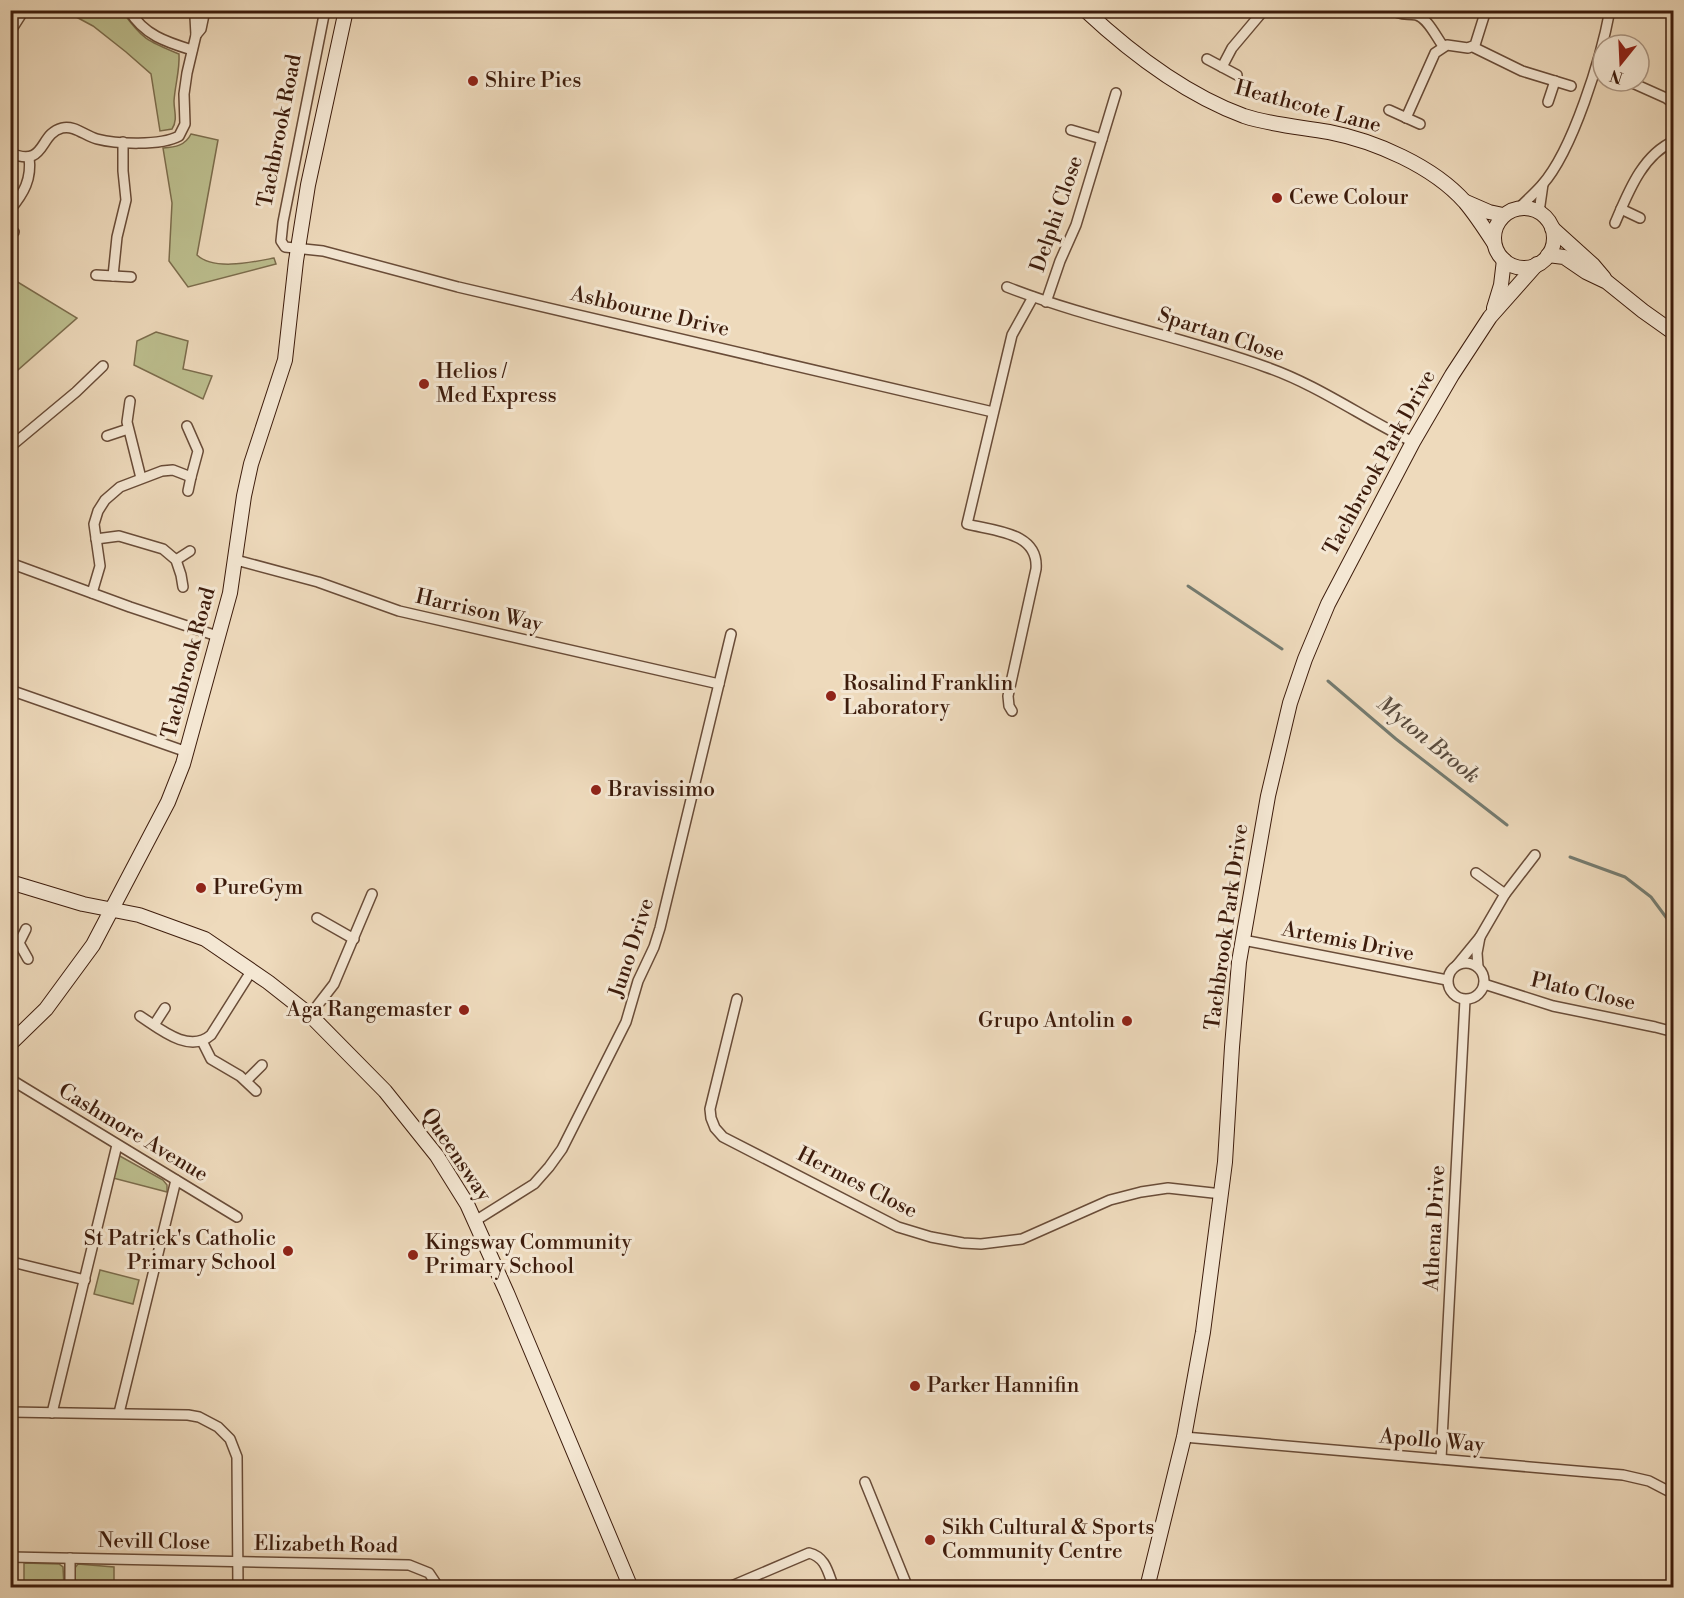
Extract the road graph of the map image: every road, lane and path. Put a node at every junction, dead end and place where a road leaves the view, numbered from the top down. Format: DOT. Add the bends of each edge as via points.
graph roads {
  1 [pos="24,10"];
  2 [pos="129,10"];
  3 [pos="196,10"];
  4 [pos="205,10"];
  5 [pos="325,10"];
  6 [pos="346,10"];
  7 [pos="1085,10"];
  8 [pos="1264,10"];
  9 [pos="1392,10"];
  10 [pos="1486,10"];
  11 [pos="1610,10"];
  12 [pos="10,32"];
  13 [pos="1605,33"];
  14 [pos="196,35"];
  15 [pos="1443,46"];
  16 [pos="1473,47"];
  17 [pos="192,50"];
  18 [pos="1207,58"];
  19 [pos="1222,67"];
  20 [pos="1237,75"];
  21 [pos="1555,81"];
  22 [pos="1571,86"];
  23 [pos="1591,88"];
  24 [pos="1651,91"];
  25 [pos="1116,93"];
  26 [pos="1548,102"];
  27 [pos="1674,104"];
  28 [pos="1389,110"];
  29 [pos="1406,118"];
  30 [pos="1420,124"];
  31 [pos="1071,130"];
  32 [pos="1102,139"];
  33 [pos="1674,141"];
  34 [pos="123,142"];
  35 [pos="10,153"];
  36 [pos="28,157"];
  37 [pos="1543,184"];
  38 [pos="1464,201"];
  39 [pos="1519,208"];
  40 [pos="1621,209"];
  41 [pos="10,210"];
  42 [pos="1539,212"];
  43 [pos="1503,215"];
  44 [pos="1640,218"];
  45 [pos="1615,223"];
  46 [pos="1552,228"];
  47 [pos="1494,243"];
  48 [pos="298,248"];
  49 [pos="1548,255"];
  50 [pos="1504,261"];
  51 [pos="1537,264"];
  52 [pos="96,275"];
  53 [pos="113,276"];
  54 [pos="131,277"];
  55 [pos="1607,282"];
  56 [pos="1007,287"];
  57 [pos="1033,297"];
  58 [pos="1046,302"];
  59 [pos="1490,318"];
  60 [pos="1674,333"];
  61 [pos="103,366"];
  62 [pos="130,401"];
  63 [pos="993,412"];
  64 [pos="187,426"];
  65 [pos="128,429"];
  66 [pos="107,436"];
  67 [pos="1413,442"];
  68 [pos="10,447"];
  69 [pos="191,477"];
  70 [pos="141,478"];
  71 [pos="188,490"];
  72 [pos="96,539"];
  73 [pos="190,551"];
  74 [pos="176,560"];
  75 [pos="236,560"];
  76 [pos="10,563"];
  77 [pos="183,587"];
  78 [pos="92,593"];
  79 [pos="731,634"];
  80 [pos="217,636"];
  81 [pos="719,684"];
  82 [pos="10,690"];
  83 [pos="1012,711"];
  84 [pos="187,752"];
  85 [pos="1535,855"];
  86 [pos="1476,873"];
  87 [pos="10,882"];
  88 [pos="372,894"];
  89 [pos="1505,894"];
  90 [pos="111,908"];
  91 [pos="317,918"];
  92 [pos="26,929"];
  93 [pos="1480,937"];
  94 [pos="354,939"];
  95 [pos="1243,940"];
  96 [pos="15,944"];
  97 [pos="28,959"];
  98 [pos="1457,965"];
  99 [pos="1478,967"];
  100 [pos="252,970"];
  101 [pos="1448,980"];
  102 [pos="1484,984"];
  103 [pos="737,999"];
  104 [pos="1465,1000"];
  105 [pos="165,1008"];
  106 [pos="310,1015"];
  107 [pos="140,1016"];
  108 [pos="154,1025"];
  109 [pos="1674,1032"];
  110 [pos="202,1041"];
  111 [pos="10,1044"];
  112 [pos="262,1065"];
  113 [pos="10,1079"];
  114 [pos="246,1081"];
  115 [pos="256,1091"];
  116 [pos="117,1145"];
  117 [pos="176,1180"];
  118 [pos="1222,1194"];
  119 [pos="237,1217"];
  120 [pos="475,1221"];
  121 [pos="12,1261"];
  122 [pos="86,1280"];
  123 [pos="10,1412"];
  124 [pos="52,1413"];
  125 [pos="119,1413"];
  126 [pos="1184,1437"];
  127 [pos="1440,1459"];
  128 [pos="865,1482"];
  129 [pos="1674,1494"];
  130 [pos="10,1557"];
  131 [pos="70,1558"];
  132 [pos="238,1562"];
  133 [pos="70,1587"];
  134 [pos="238,1587"];
  135 [pos="439,1587"];
  136 [pos="631,1587"];
  137 [pos="727,1587"];
  138 [pos="834,1587"];
  139 [pos="908,1587"];
  140 [pos="1147,1587"];
  1 -- 12 [label="street"];
  2 -- 17 [label="street" via="154,36"];
  3 -- 14 [label="street"];
  4 -- 14 [label="street"];
  5 -- 48 [label="street, Tachbrook Road" via="282,230 285,247"];
  6 -- 48 [label="street, Tachbrook Road" via="316,141"];
  7 -- 38 [label="street, Heathcote Lane" via="1143,59 1200,96 1248,117 1332,132 1378,146 1410,160"];
  8 -- 19 [label="street" via="1232,48"];
  9 -- 15 [label="street" via="1425,20"];
  10 -- 16 [label="street"];
  11 -- 13 [label="street"];
  14 -- 17 [label="street"];
  15 -- 16 [label="street"];
  15 -- 29 [label="street" via="1435,53"];
  16 -- 21 [label="street" via="1522,71"];
  17 -- 34 [label="street" via="185,84 183,133 170,140"];
  18 -- 19 [label="street"];
  19 -- 20 [label="street"];
  21 -- 22 [label="street"];
  21 -- 26 [label="street"];
  23 -- 37 [label="street" via="1572,134"];
  24 -- 27 [label="street"];
  25 -- 32 [label="street, Delphi Close"];
  28 -- 29 [label="street"];
  29 -- 30 [label="street"];
  31 -- 32 [label="street, Delphi Close"];
  32 -- 58 [label="street, Delphi Close" via="1076,225"];
  33 -- 40 [label="street" via="1650,159"];
  34 -- 36 [label="street" via="62,128 50,135 38,153"];
  34 -- 53 [label="street" via="126,200"];
  35 -- 36 [label="street"];
  36 -- 41 [label="street" via="29,180"];
  37 -- 39 [label="street"];
  37 -- 42 [label="street"];
  38 -- 43 [label="street, Heathcote Lane"];
  38 -- 47 [label="street, Heathcote Lane"];
  39 -- 42 [label="street"];
  39 -- 43 [label="street"];
  40 -- 44 [label="street"];
  40 -- 45 [label="street"];
  42 -- 46 [label="street"];
  43 -- 47 [label="street" via="1496,225"];
  46 -- 49 [label="street" via="1553,244"];
  46 -- 55 [label="street"];
  47 -- 50 [label="street"];
  48 -- 63 [label="street, Ashbourne Drive"];
  48 -- 75 [label="street, Tachbrook Road" via="285,360 251,464"];
  49 -- 51 [label="street"];
  49 -- 55 [label="street" via="1564,257"];
  50 -- 51 [label="street" via="1518,267"];
  50 -- 59 [label="street, Tachbrook Park Drive"];
  51 -- 59 [label="street, Tachbrook Park Drive"];
  52 -- 53 [label="street"];
  53 -- 54 [label="street"];
  55 -- 60 [label="street"];
  56 -- 57 [label="street, Spartan Close"];
  57 -- 58 [label="street, Spartan Close"];
  57 -- 63 [label="street" via="1012,335"];
  58 -- 67 [label="street, Spartan Close" via="1267,367"];
  59 -- 67 [label="street, Tachbrook Park Drive"];
  61 -- 68 [label="street"];
  62 -- 65 [label="street"];
  63 -- 83 [label="street" via="967,524 1022,538 1035,553 1036,569 1008,696"];
  64 -- 69 [label="street" via="198,451"];
  65 -- 66 [label="street"];
  65 -- 70 [label="street"];
  67 -- 95 [label="street, Tachbrook Park Drive" via="1328,604 1297,681 1275,763"];
  69 -- 70 [label="street" via="168,470"];
  69 -- 71 [label="street"];
  70 -- 72 [label="street" via="114,491 101,504 94,524"];
  72 -- 74 [label="street" via="126,537 163,549"];
  72 -- 78 [label="street" via="100,570"];
  73 -- 74 [label="street"];
  74 -- 77 [label="street"];
  75 -- 80 [label="street, Tachbrook Road"];
  75 -- 81 [label="street, Harrison Way" via="318,582 399,611"];
  76 -- 78 [label="street"];
  78 -- 80 [label="street"];
  79 -- 81 [label="street, Juno Drive"];
  80 -- 84 [label="street, Tachbrook Road"];
  81 -- 120 [label="street, Juno Drive" via="660,928 626,1022 566,1142 549,1167 530,1187"];
  82 -- 84 [label="street"];
  84 -- 90 [label="street, Tachbrook Road" via="168,802"];
  85 -- 89 [label="street"];
  86 -- 89 [label="street"];
  87 -- 90 [label="street, Queensway" via="83,904"];
  88 -- 94 [label="street"];
  89 -- 93 [label="street"];
  90 -- 100 [label="street, Queensway" via="197,936"];
  90 -- 111 [label="street, Tachbrook Road" via="93,945 63,987"];
  91 -- 94 [label="street"];
  92 -- 96 [label="street"];
  93 -- 98 [label="street"];
  93 -- 99 [label="street"];
  94 -- 106 [label="street" via="330,990"];
  95 -- 101 [label="street, Artemis Drive"];
  95 -- 118 [label="street, Tachbrook Park Drive"];
  96 -- 97 [label="street"];
  98 -- 99 [label="street"];
  98 -- 101 [label="street"];
  99 -- 102 [label="street"];
  100 -- 106 [label="street, Queensway"];
  100 -- 110 [label="street" via="211,1035"];
  101 -- 104 [label="street" via="1450,991"];
  102 -- 104 [label="street" via="1479,994"];
  102 -- 109 [label="street, Plato Close" via="1561,1008"];
  103 -- 118 [label="street, Hermes Close" via="712,1095 711,1118 715,1128 723,1137 898,1227 963,1243 1000,1242 1022,1239 1110,1200 1141,1192 1168,1188"];
  104 -- 127 [label="street, Athena Drive"];
  105 -- 108 [label="street"];
  106 -- 120 [label="street, Queensway" via="364,1068 414,1127 437,1156"];
  107 -- 108 [label="street"];
  108 -- 110 [label="street" via="186,1042"];
  110 -- 114 [label="street" via="211,1059"];
  112 -- 114 [label="street"];
  113 -- 116 [label="street, Cashmore Avenue"];
  114 -- 115 [label="street"];
  116 -- 117 [label="street, Cashmore Avenue"];
  116 -- 122 [label="street"];
  117 -- 119 [label="street, Cashmore Avenue"];
  117 -- 125 [label="street"];
  118 -- 126 [label="street, Tachbrook Park Drive"];
  120 -- 136 [label="street, Queensway"];
  121 -- 122 [label="street"];
  122 -- 124 [label="street"];
  123 -- 124 [label="street"];
  124 -- 125 [label="street"];
  125 -- 132 [label="street" via="199,1416 230,1439 238,1462"];
  126 -- 127 [label="street, Apollo Way"];
  126 -- 140 [label="street, Tachbrook Park Drive"];
  127 -- 129 [label="street, Apollo Way" via="1623,1475 1649,1481"];
  128 -- 139 [label="street"];
  130 -- 131 [label="street, Nevill Close"];
  131 -- 132 [label="street, Nevill Close"];
  131 -- 133 [label="street, Nevill Close"];
  132 -- 134 [label="street"];
  132 -- 135 [label="street, Elizabeth Road" via="409,1565 429,1573"];
  137 -- 138 [label="street" via="809,1553 824,1561"];
}
